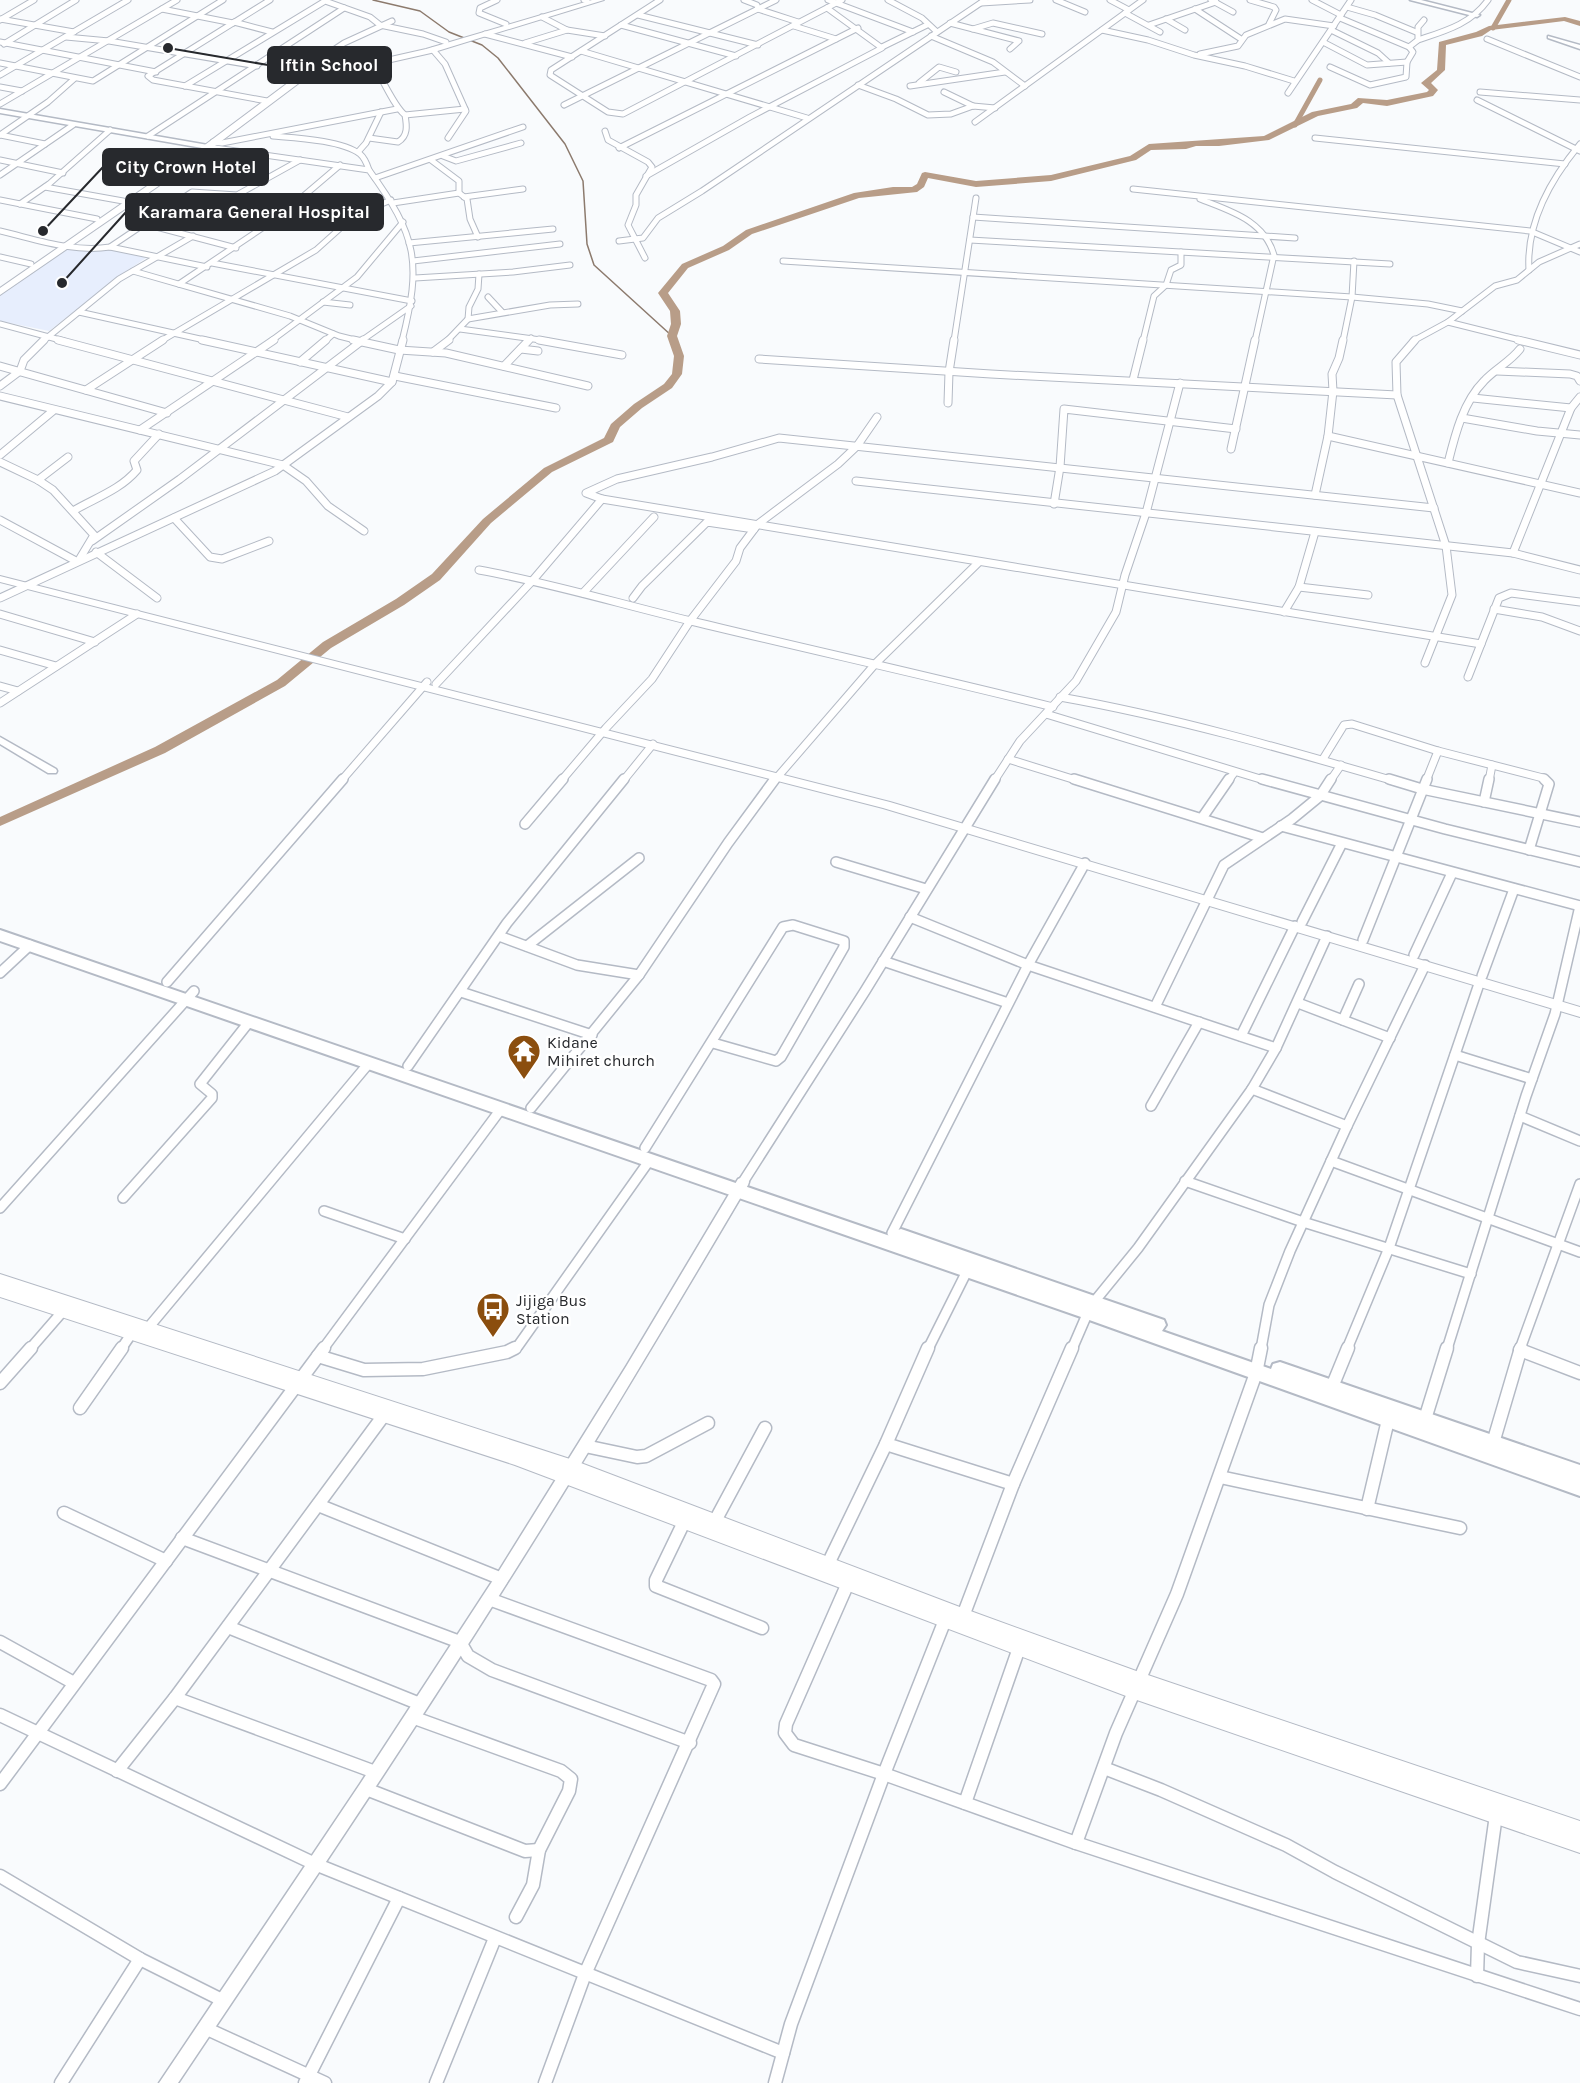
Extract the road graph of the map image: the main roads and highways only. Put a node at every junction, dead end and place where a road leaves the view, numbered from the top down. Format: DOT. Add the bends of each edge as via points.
graph roads {
  1 [pos="587,0"];
  2 [pos="600,0"];
  3 [pos="481,34"];
  4 [pos="450,42"];
  5 [pos="372,62"];
  6 [pos="264,100"];
  7 [pos="125,202"];
  8 [pos="63,245"];
  9 [pos="1,289"];
  10 [pos="0,574"];
  11 [pos="0,579"];
  12 [pos="32,585"];
  13 [pos="273,646"];
  14 [pos="605,730"];
  15 [pos="778,775"];
  16 [pos="965,825"];
  17 [pos="1207,897"];
  18 [pos="0,924"];
  19 [pos="1298,924"];
  20 [pos="0,935"];
  21 [pos="1481,979"];
  22 [pos="190,996"];
  23 [pos="1557,1002"];
  24 [pos="1580,1006"];
  25 [pos="1580,1012"];
  26 [pos="647,1154"];
  27 [pos="740,1187"];
  28 [pos="0,1280"];
  29 [pos="0,1291"];
  30 [pos="1091,1307"];
  31 [pos="140,1331"];
  32 [pos="1257,1368"];
  33 [pos="299,1382"];
  34 [pos="569,1472"];
  35 [pos="1580,1473"];
  36 [pos="1580,1486"];
  37 [pos="1137,1686"];
  38 [pos="1580,1830"];
  39 [pos="1580,1844"];
  1 -- 3 [label="main road"];
  2 -- 3 [label="main road"];
  3 -- 4 [label="main road"];
  4 -- 5 [label="main road"];
  4 -- 5 [label="main road" via="433,50"];
  5 -- 6 [label="main road" via="304,78"];
  5 -- 6 [label="main road" via="301,76"];
  6 -- 7 [label="main road"];
  7 -- 8 [label="main road"];
  7 -- 8 [label="main road"];
  8 -- 9 [label="main road"];
  8 -- 9 [label="main road" via="31,264"];
  10 -- 12 [label="main road"];
  11 -- 12 [label="main road"];
  12 -- 13 [label="main road"];
  12 -- 13 [label="main road"];
  13 -- 14 [label="main road"];
  14 -- 15 [label="main road"];
  14 -- 15 [label="main road"];
  15 -- 16 [label="main road"];
  16 -- 17 [label="main road"];
  16 -- 17 [label="main road"];
  17 -- 19 [label="main road"];
  18 -- 22 [label="highway" via="167,982"];
  19 -- 21 [label="main road" via="1414,955"];
  19 -- 21 [label="main road" via="1327,936"];
  20 -- 22 [label="highway"];
  21 -- 23 [label="main road"];
  22 -- 26 [label="highway" via="531,1108"];
  22 -- 26 [label="highway" via="249,1022 501,1109"];
  23 -- 24 [label="main road"];
  23 -- 25 [label="main road"];
  26 -- 27 [label="highway"];
  27 -- 30 [label="highway" via="892,1233"];
  27 -- 30 [label="highway" via="967,1271"];
  28 -- 31 [label="main road"];
  29 -- 31 [label="main road"];
  30 -- 32 [label="highway"];
  31 -- 33 [label="main road"];
  32 -- 35 [label="highway" via="1332,1388"];
  32 -- 36 [label="highway" via="1388,1420"];
  33 -- 34 [label="main road"];
  33 -- 34 [label="main road" via="384,1415"];
  34 -- 37 [label="main road" via="715,1521"];
  34 -- 37 [label="main road" via="684,1522 1019,1648"];
  37 -- 38 [label="main road"];
  37 -- 39 [label="main road"];
}
